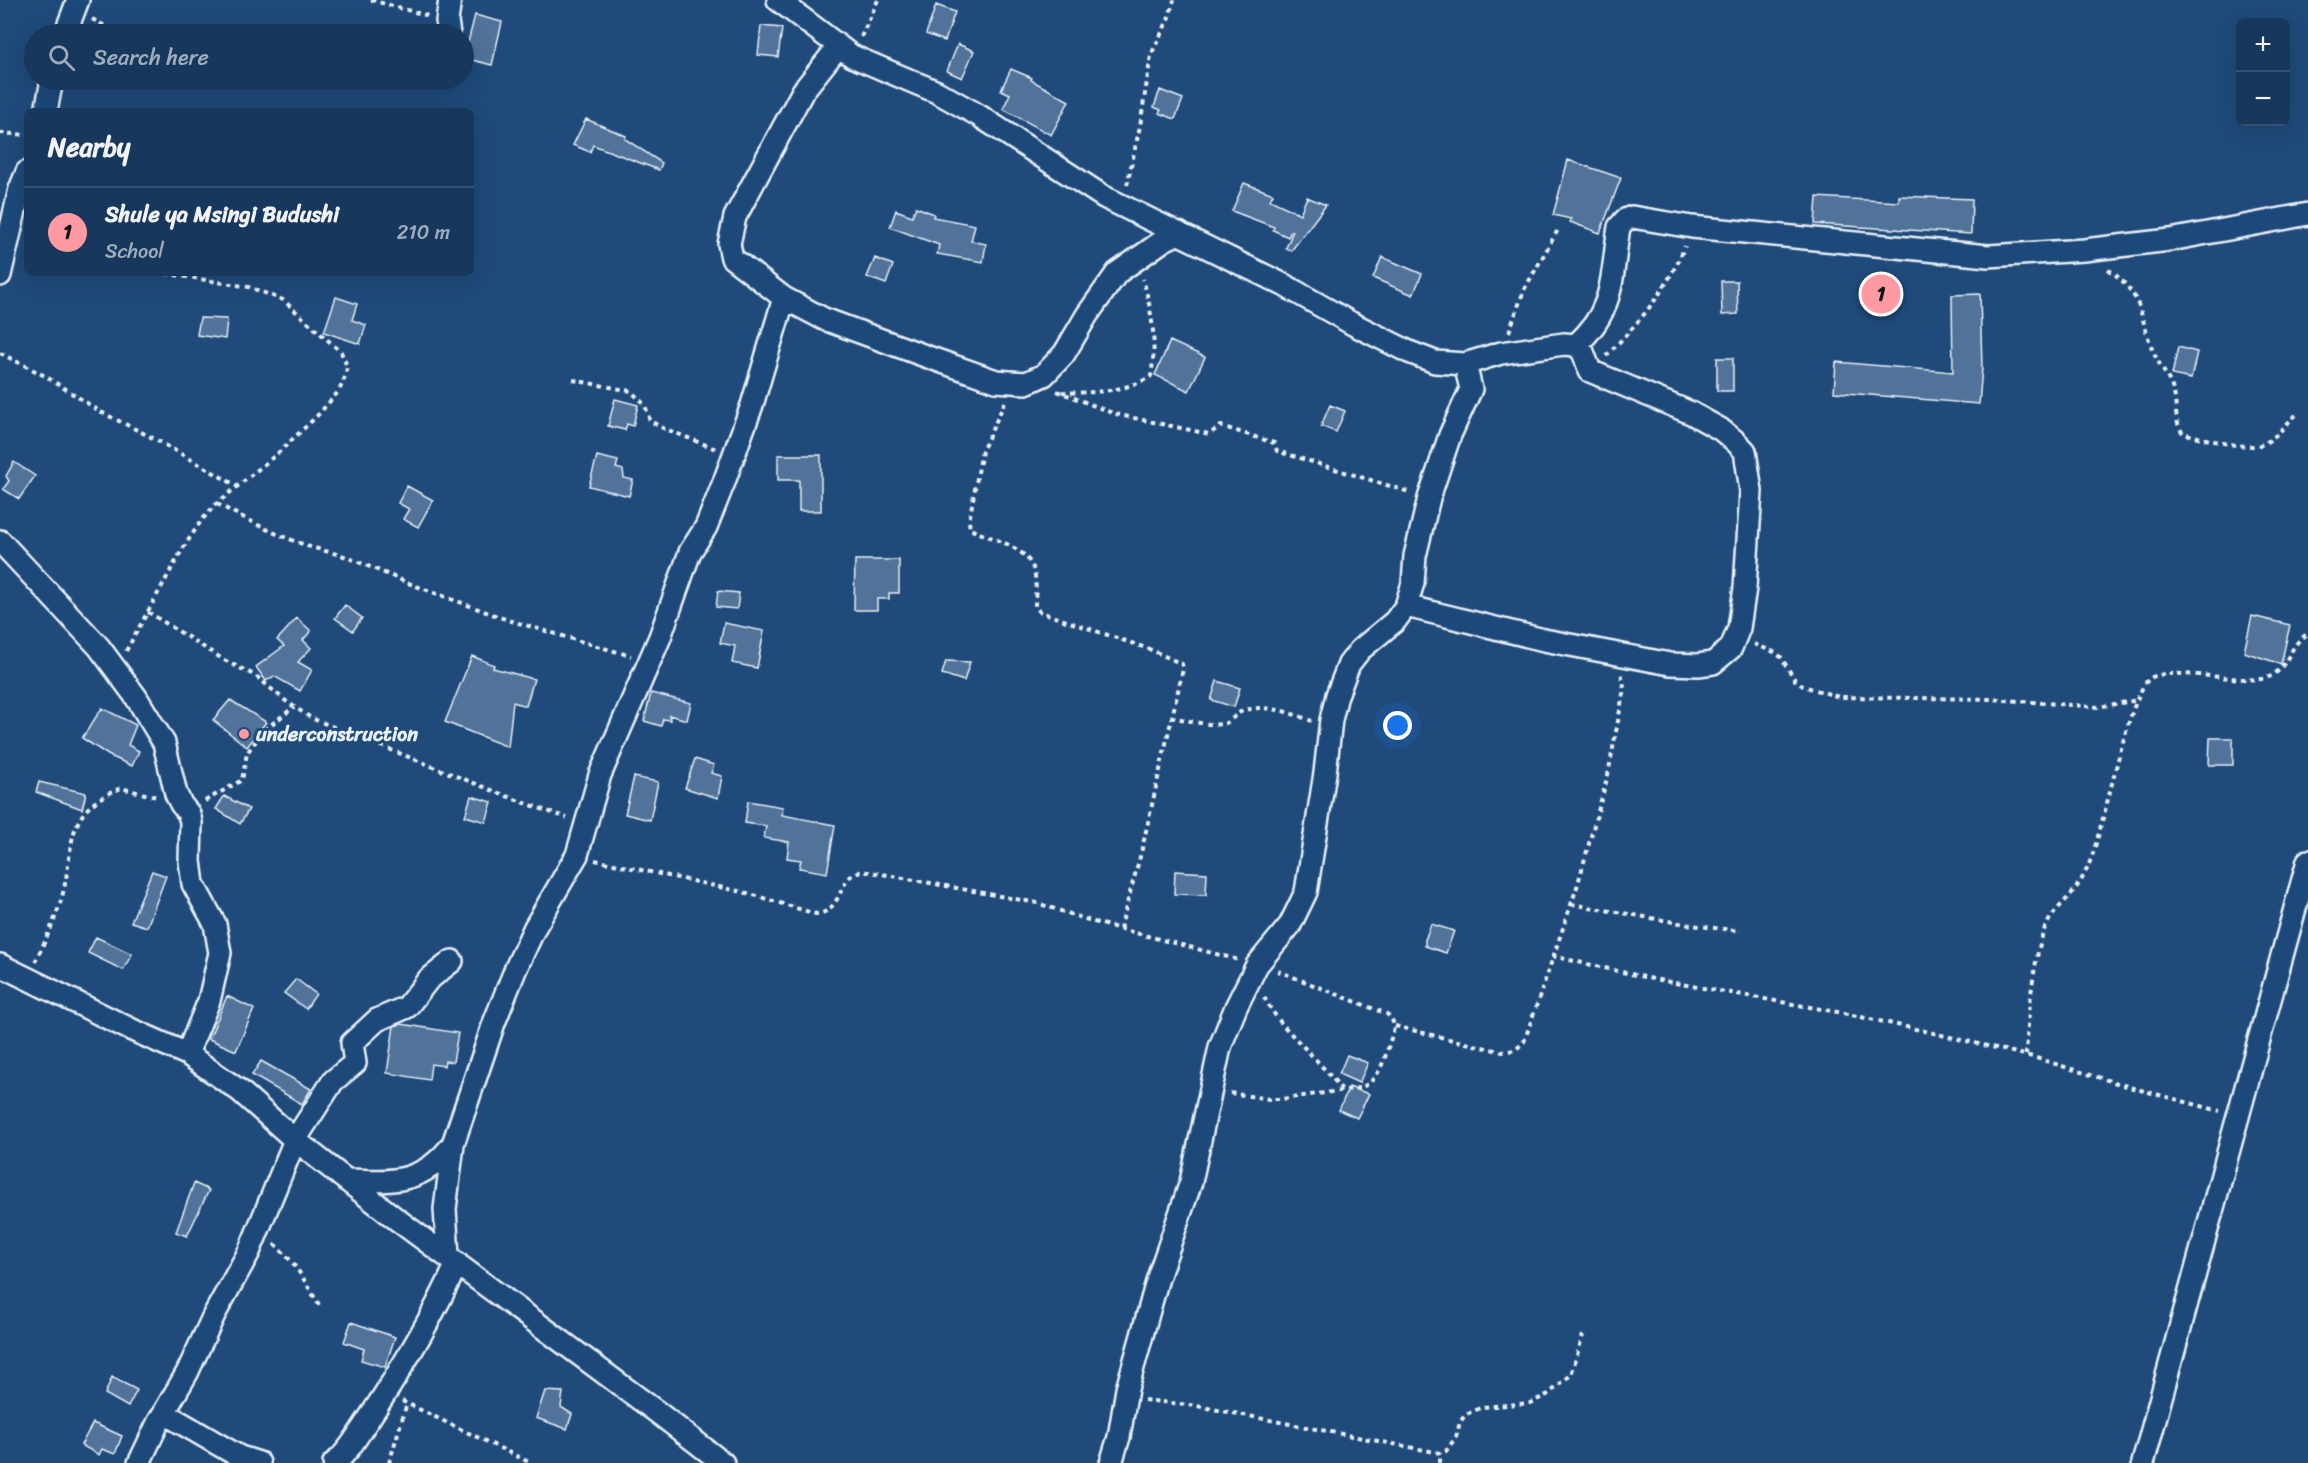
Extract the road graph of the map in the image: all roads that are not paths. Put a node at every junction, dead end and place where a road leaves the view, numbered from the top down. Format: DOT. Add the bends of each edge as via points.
graph roads {
  1 [pos="778,0"];
  2 [pos="76,4"];
  3 [pos="69,24"];
  4 [pos="845,52"];
  5 [pos="50,90"];
  6 [pos="47,108"];
  7 [pos="24,179"];
  8 [pos="2308,214"];
  9 [pos="1179,233"];
  10 [pos="0,275"];
  11 [pos="784,298"];
  12 [pos="1576,345"];
  13 [pos="1465,364"];
  14 [pos="0,541"];
  15 [pos="1406,606"];
  16 [pos="2308,861"];
  17 [pos="452,961"];
  18 [pos="1,968"];
  19 [pos="187,1054"];
  20 [pos="296,1140"];
  21 [pos="453,1144"];
  22 [pos="346,1180"];
  23 [pos="452,1260"];
  24 [pos="164,1413"];
  25 [pos="139,1463"];
  26 [pos="259,1463"];
  27 [pos="334,1463"];
  28 [pos="723,1463"];
  29 [pos="1111,1463"];
  30 [pos="2143,1463"];
  1 -- 4 [label="street"];
  2 -- 3 [label="street"];
  4 -- 9 [label="street" via="947,98 1004,130 1104,197"];
  4 -- 11 [label="street" via="803,91 731,232 732,258"];
  5 -- 6 [label="street"];
  7 -- 10 [label="street"];
  8 -- 12 [label="street" via="2170,240 1988,256 1636,218 1625,220 1619,227 1608,299 1595,326"];
  9 -- 11 [label="street" via="1117,273 1065,354 1044,375 1020,382 996,381 824,319"];
  9 -- 13 [label="street" via="1382,339 1435,362"];
  11 -- 21 [label="street" via="734,456 706,527 690,552 660,637 600,775 577,855 516,968"];
  12 -- 13 [label="street" via="1501,352"];
  12 -- 15 [label="street" via="1583,351 1590,371 1691,413 1720,429 1745,451 1751,491 1745,588 1731,648 1713,663 1670,664 1544,640"];
  13 -- 15 [label="street" via="1470,389 1429,498"];
  14 -- 19 [label="street" via="99,647 162,738 191,822 190,861 195,892 215,924 220,953 209,1001"];
  15 -- 29 [label="street" via="1395,621 1360,650 1349,664 1336,695 1306,892 1290,925 1255,970 1220,1047 1191,1182 1158,1278"];
  16 -- 30 [label="street"];
  17 -- 20 [label="street" via="428,980 407,1006 377,1020 352,1042 356,1063 333,1081"];
  18 -- 19 [label="street"];
  19 -- 20 [label="street" via="240,1091"];
  20 -- 22 [label="street"];
  20 -- 24 [label="street" via="240,1269"];
  21 -- 22 [label="street" via="441,1161 412,1176 385,1182"];
  21 -- 23 [label="street" via="445,1209"];
  22 -- 23 [label="street"];
  23 -- 27 [label="street" via="436,1309 385,1394"];
  23 -- 28 [label="street"];
  24 -- 25 [label="street"];
  24 -- 26 [label="street" via="240,1457"];
}
